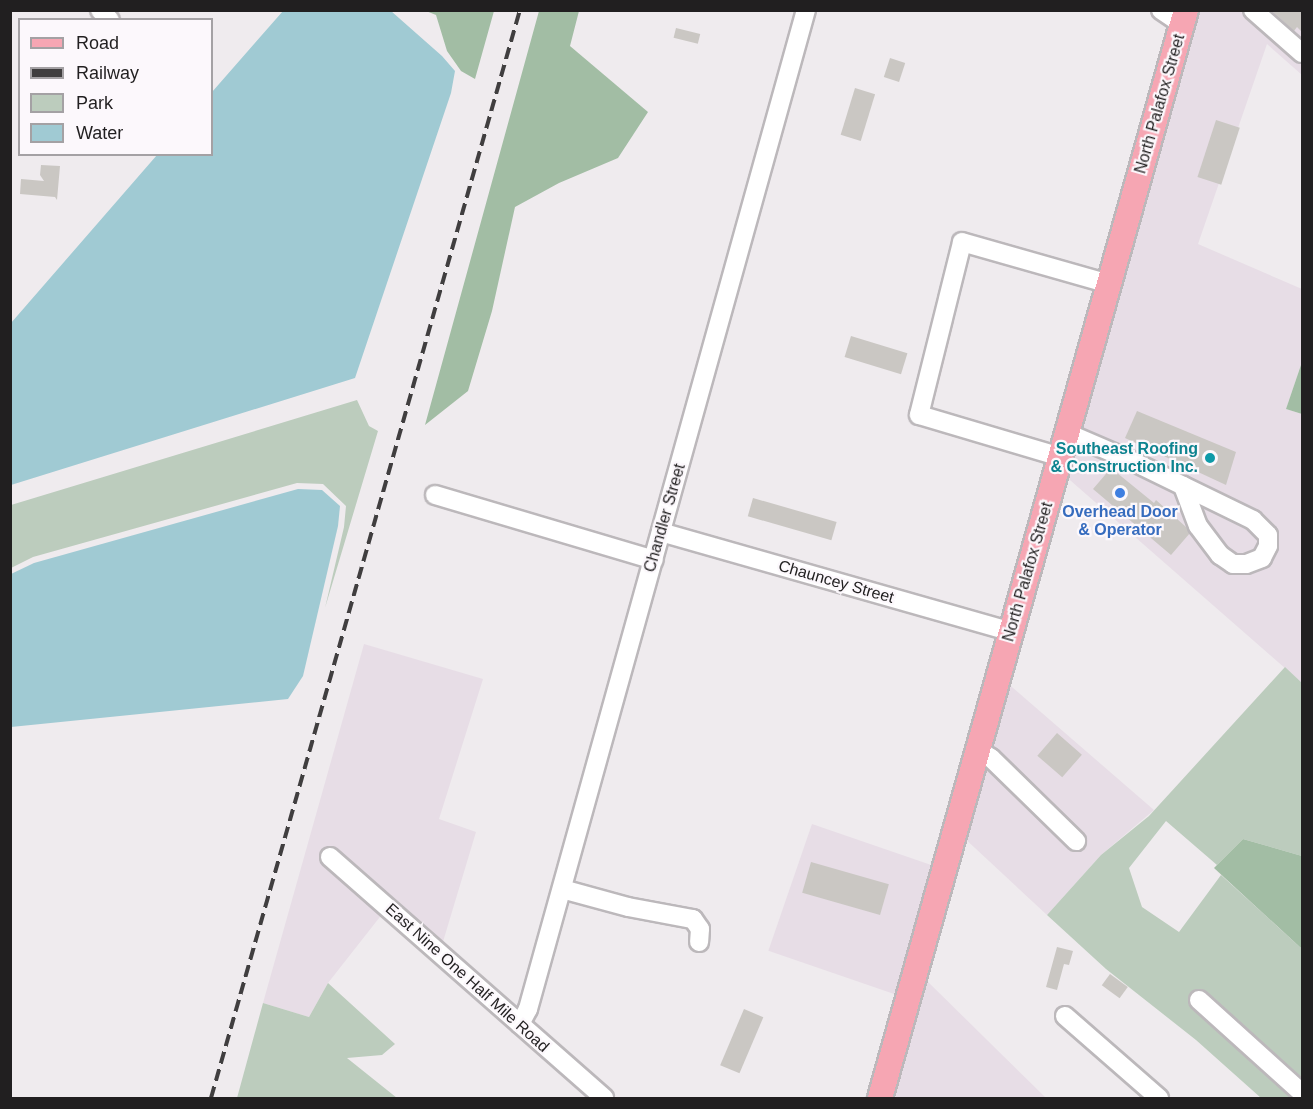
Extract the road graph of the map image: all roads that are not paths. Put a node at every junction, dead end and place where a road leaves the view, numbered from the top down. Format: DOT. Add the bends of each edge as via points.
graph roads {
  1 [pos="806,10"];
  2 [pos="1161,10"];
  3 [pos="1253,10"];
  4 [pos="1184,17"];
  5 [pos="1302,53"];
  6 [pos="1109,284"];
  7 [pos="1067,433"];
  8 [pos="1061,457"];
  9 [pos="1183,486"];
  10 [pos="435,495"];
  11 [pos="662,532"];
  12 [pos="654,560"];
  13 [pos="1011,632"];
  14 [pos="978,750"];
  15 [pos="1076,841"];
  16 [pos="330,856"];
  17 [pos="562,889"];
  18 [pos="699,942"];
  19 [pos="1199,1000"];
  20 [pos="1065,1016"];
  21 [pos="520,1024"];
  22 [pos="1302,1093"];
  23 [pos="604,1098"];
  24 [pos="880,1098"];
  25 [pos="1159,1098"];
  1 -- 11 [label="street, Chandler Street"];
  2 -- 4 [label="street"];
  3 -- 5 [label="street"];
  4 -- 6 [label="main road, North Palafox Street"];
  6 -- 7 [label="main road, North Palafox Street"];
  6 -- 8 [label="street" via="962,243 919,415"];
  7 -- 8 [label="main road, North Palafox Street"];
  7 -- 9 [label="street"];
  8 -- 13 [label="main road, North Palafox Street"];
  9 -- 9 [label="street" via="1263,528 1268,546 1262,558 1233,564 1220,555 1198,526"];
  10 -- 12 [label="street"];
  11 -- 12 [label="street, Chandler Street"];
  11 -- 13 [label="street, Chauncey Street"];
  12 -- 17 [label="street, Chandler Street"];
  13 -- 14 [label="main road, North Palafox Street"];
  14 -- 15 [label="street"];
  14 -- 24 [label="main road, North Palafox Street"];
  16 -- 21 [label="street, East Nine One Half Mile Road"];
  17 -- 18 [label="street" via="693,920 700,929"];
  17 -- 21 [label="street, Chandler Street" via="528,1009"];
  19 -- 22 [label="street"];
  20 -- 25 [label="street"];
  21 -- 23 [label="street, East Nine One Half Mile Road"];
}
